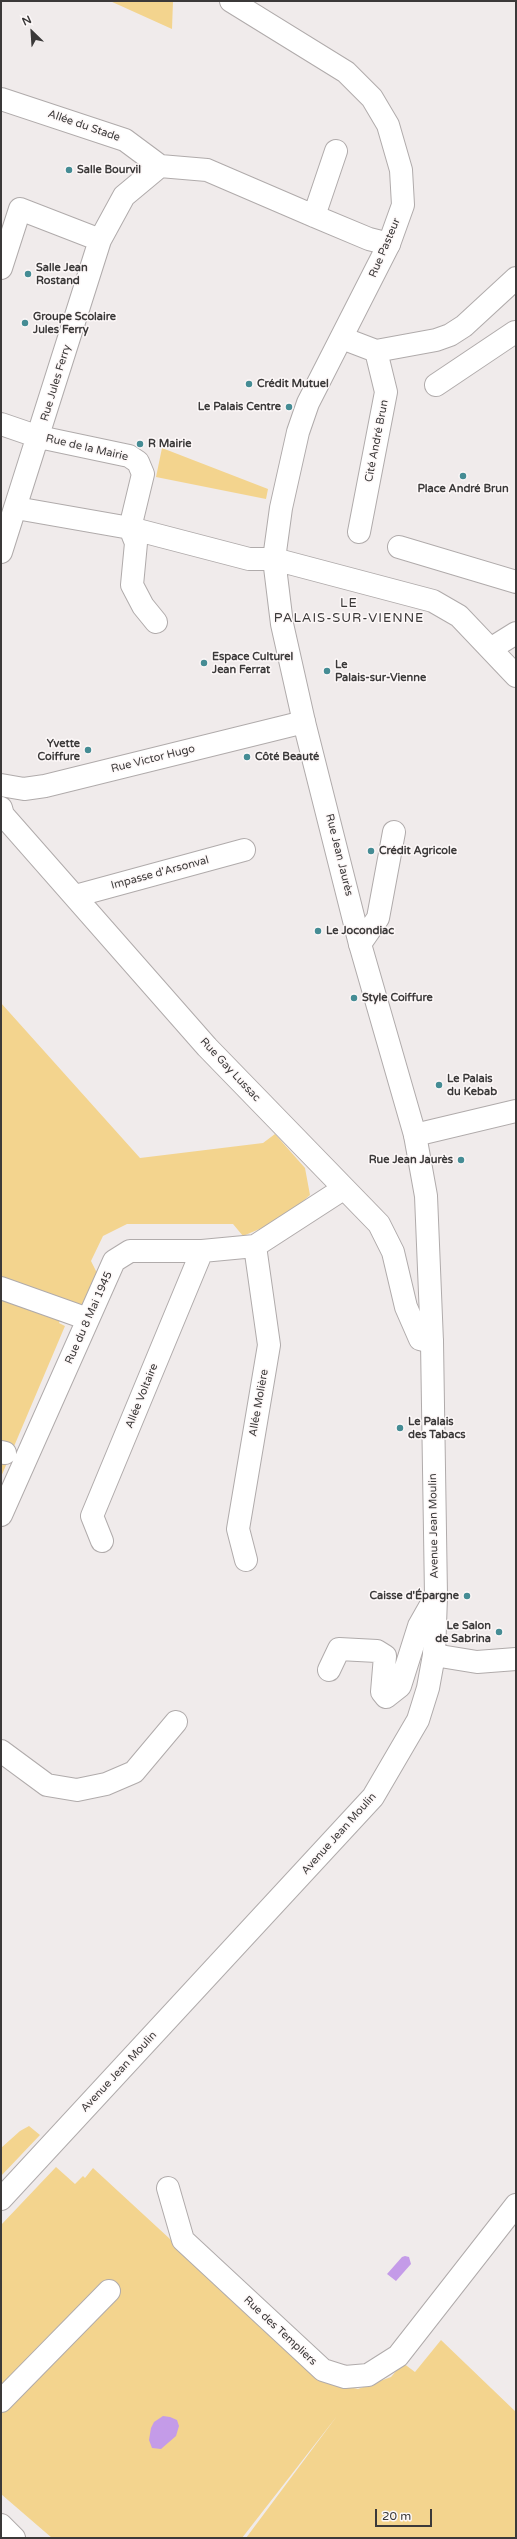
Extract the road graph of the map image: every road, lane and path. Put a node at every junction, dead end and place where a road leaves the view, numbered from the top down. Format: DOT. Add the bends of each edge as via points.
graph roads {
  1 [pos="231,1"];
  2 [pos="1,99"];
  3 [pos="336,151"];
  4 [pos="160,166"];
  5 [pos="314,216"];
  6 [pos="100,240"];
  7 [pos="389,244"];
  8 [pos="1,268"];
  9 [pos="516,278"];
  10 [pos="514,332"];
  11 [pos="342,338"];
  12 [pos="376,351"];
  13 [pos="436,385"];
  14 [pos="1,424"];
  15 [pos="39,437"];
  16 [pos="16,508"];
  17 [pos="130,528"];
  18 [pos="359,532"];
  19 [pos="398,547"];
  20 [pos="1,552"];
  21 [pos="274,559"];
  22 [pos="516,582"];
  23 [pos="156,622"];
  24 [pos="516,634"];
  25 [pos="492,648"];
  26 [pos="516,676"];
  27 [pos="304,722"];
  28 [pos="1,785"];
  29 [pos="1,808"];
  30 [pos="394,832"];
  31 [pos="244,850"];
  32 [pos="75,896"];
  33 [pos="360,944"];
  34 [pos="516,1111"];
  35 [pos="415,1135"];
  36 [pos="343,1189"];
  37 [pos="255,1246"];
  38 [pos="202,1251"];
  39 [pos="1,1288"];
  40 [pos="88,1319"];
  41 [pos="432,1342"];
  42 [pos="1,1515"];
  43 [pos="102,1541"];
  44 [pos="246,1560"];
  45 [pos="436,1596"];
  46 [pos="434,1655"];
  47 [pos="516,1659"];
  48 [pos="328,1670"];
  49 [pos="176,1722"];
  50 [pos="4,1759"];
  51 [pos="168,2188"];
  52 [pos="1,2198"];
  53 [pos="516,2205"];
  54 [pos="109,2291"];
  55 [pos="1,2401"];
  56 [pos="1,2525"];
  57 [pos="14,2538"];
  1 -- 7 [label="street, Rue Pasteur" via="346,72 372,98 388,125 401,170 403,205"];
  2 -- 4 [label="street, Allée du Stade" via="125,140"];
  3 -- 5 [label="street"];
  4 -- 5 [label="street" via="206,170"];
  4 -- 6 [label="street, Rue Jules Ferry" via="124,196"];
  5 -- 7 [label="street"];
  6 -- 8 [label="street" via="20,209"];
  6 -- 15 [label="street, Rue Jules Ferry"];
  7 -- 11 [label="street, Rue Pasteur"];
  9 -- 12 [label="street" via="464,326 450,335"];
  10 -- 13 [label="street"];
  11 -- 12 [label="street"];
  11 -- 21 [label="street, Rue Pasteur" via="308,403 298,432 280,514"];
  12 -- 18 [label="street, Cité André Brun" via="386,392"];
  14 -- 15 [label="street, Rue de la Mairie"];
  15 -- 16 [label="street, Rue Jules Ferry"];
  15 -- 17 [label="street, Rue de la Mairie" via="129,456 138,462 143,474"];
  16 -- 17 [label="street"];
  16 -- 20 [label="street, Rue Jules Ferry"];
  17 -- 21 [label="street" via="249,559"];
  17 -- 23 [label="street" via="136,543 132,585 143,606"];
  19 -- 22 [label="street"];
  21 -- 25 [label="street" via="434,601 460,616"];
  21 -- 27 [label="street, Rue Jean Jaurès" via="282,624"];
  24 -- 25 [label="street"];
  25 -- 26 [label="street"];
  27 -- 28 [label="street, Rue Victor Hugo" via="44,786 24,789"];
  27 -- 33 [label="street, Rue Jean Jaurès"];
  29 -- 32 [label="street, Rue Gay Lussac" via="3,815"];
  30 -- 33 [label="street" via="378,918"];
  31 -- 32 [label="street, Impasse d'Arsonval"];
  32 -- 36 [label="street, Rue Gay Lussac" via="207,1047"];
  33 -- 35 [label="street, Rue Jean Jaurès"];
  34 -- 35 [label="street"];
  35 -- 41 [label="street, Rue Jean Jaurès" via="426,1196"];
  36 -- 37 [label="street, Rue du 8 Mai 1945"];
  36 -- 41 [label="street, Rue Gay Lussac" via="379,1224 393,1252 406,1307 420,1339"];
  37 -- 38 [label="street, Rue du 8 Mai 1945"];
  37 -- 44 [label="street, Allée Molière" via="269,1345 238,1529"];
  38 -- 40 [label="street, Rue du 8 Mai 1945" via="130,1251 114,1261"];
  38 -- 43 [label="street, Allée Voltaire" via="92,1516"];
  39 -- 40 [label="street"];
  40 -- 42 [label="street, Rue du 8 Mai 1945"];
  41 -- 45 [label="street, Avenue Jean Moulin"];
  45 -- 46 [label="street, Avenue Jean Moulin"];
  45 -- 48 [label="street" via="419,1626 400,1686 386,1697 382,1692 385,1656 377,1651 339,1649"];
  46 -- 47 [label="street" via="477,1662"];
  46 -- 52 [label="street, Avenue Jean Moulin" via="428,1688 418,1720 374,1797"];
  49 -- 50 [label="street" via="134,1772 106,1784 77,1790 47,1785"];
  51 -- 53 [label="street, Rue des Templiers" via="183,2240 323,2370 345,2378 368,2375 398,2356"];
  54 -- 55 [label="street"];
  56 -- 57 [label="street"];
}
